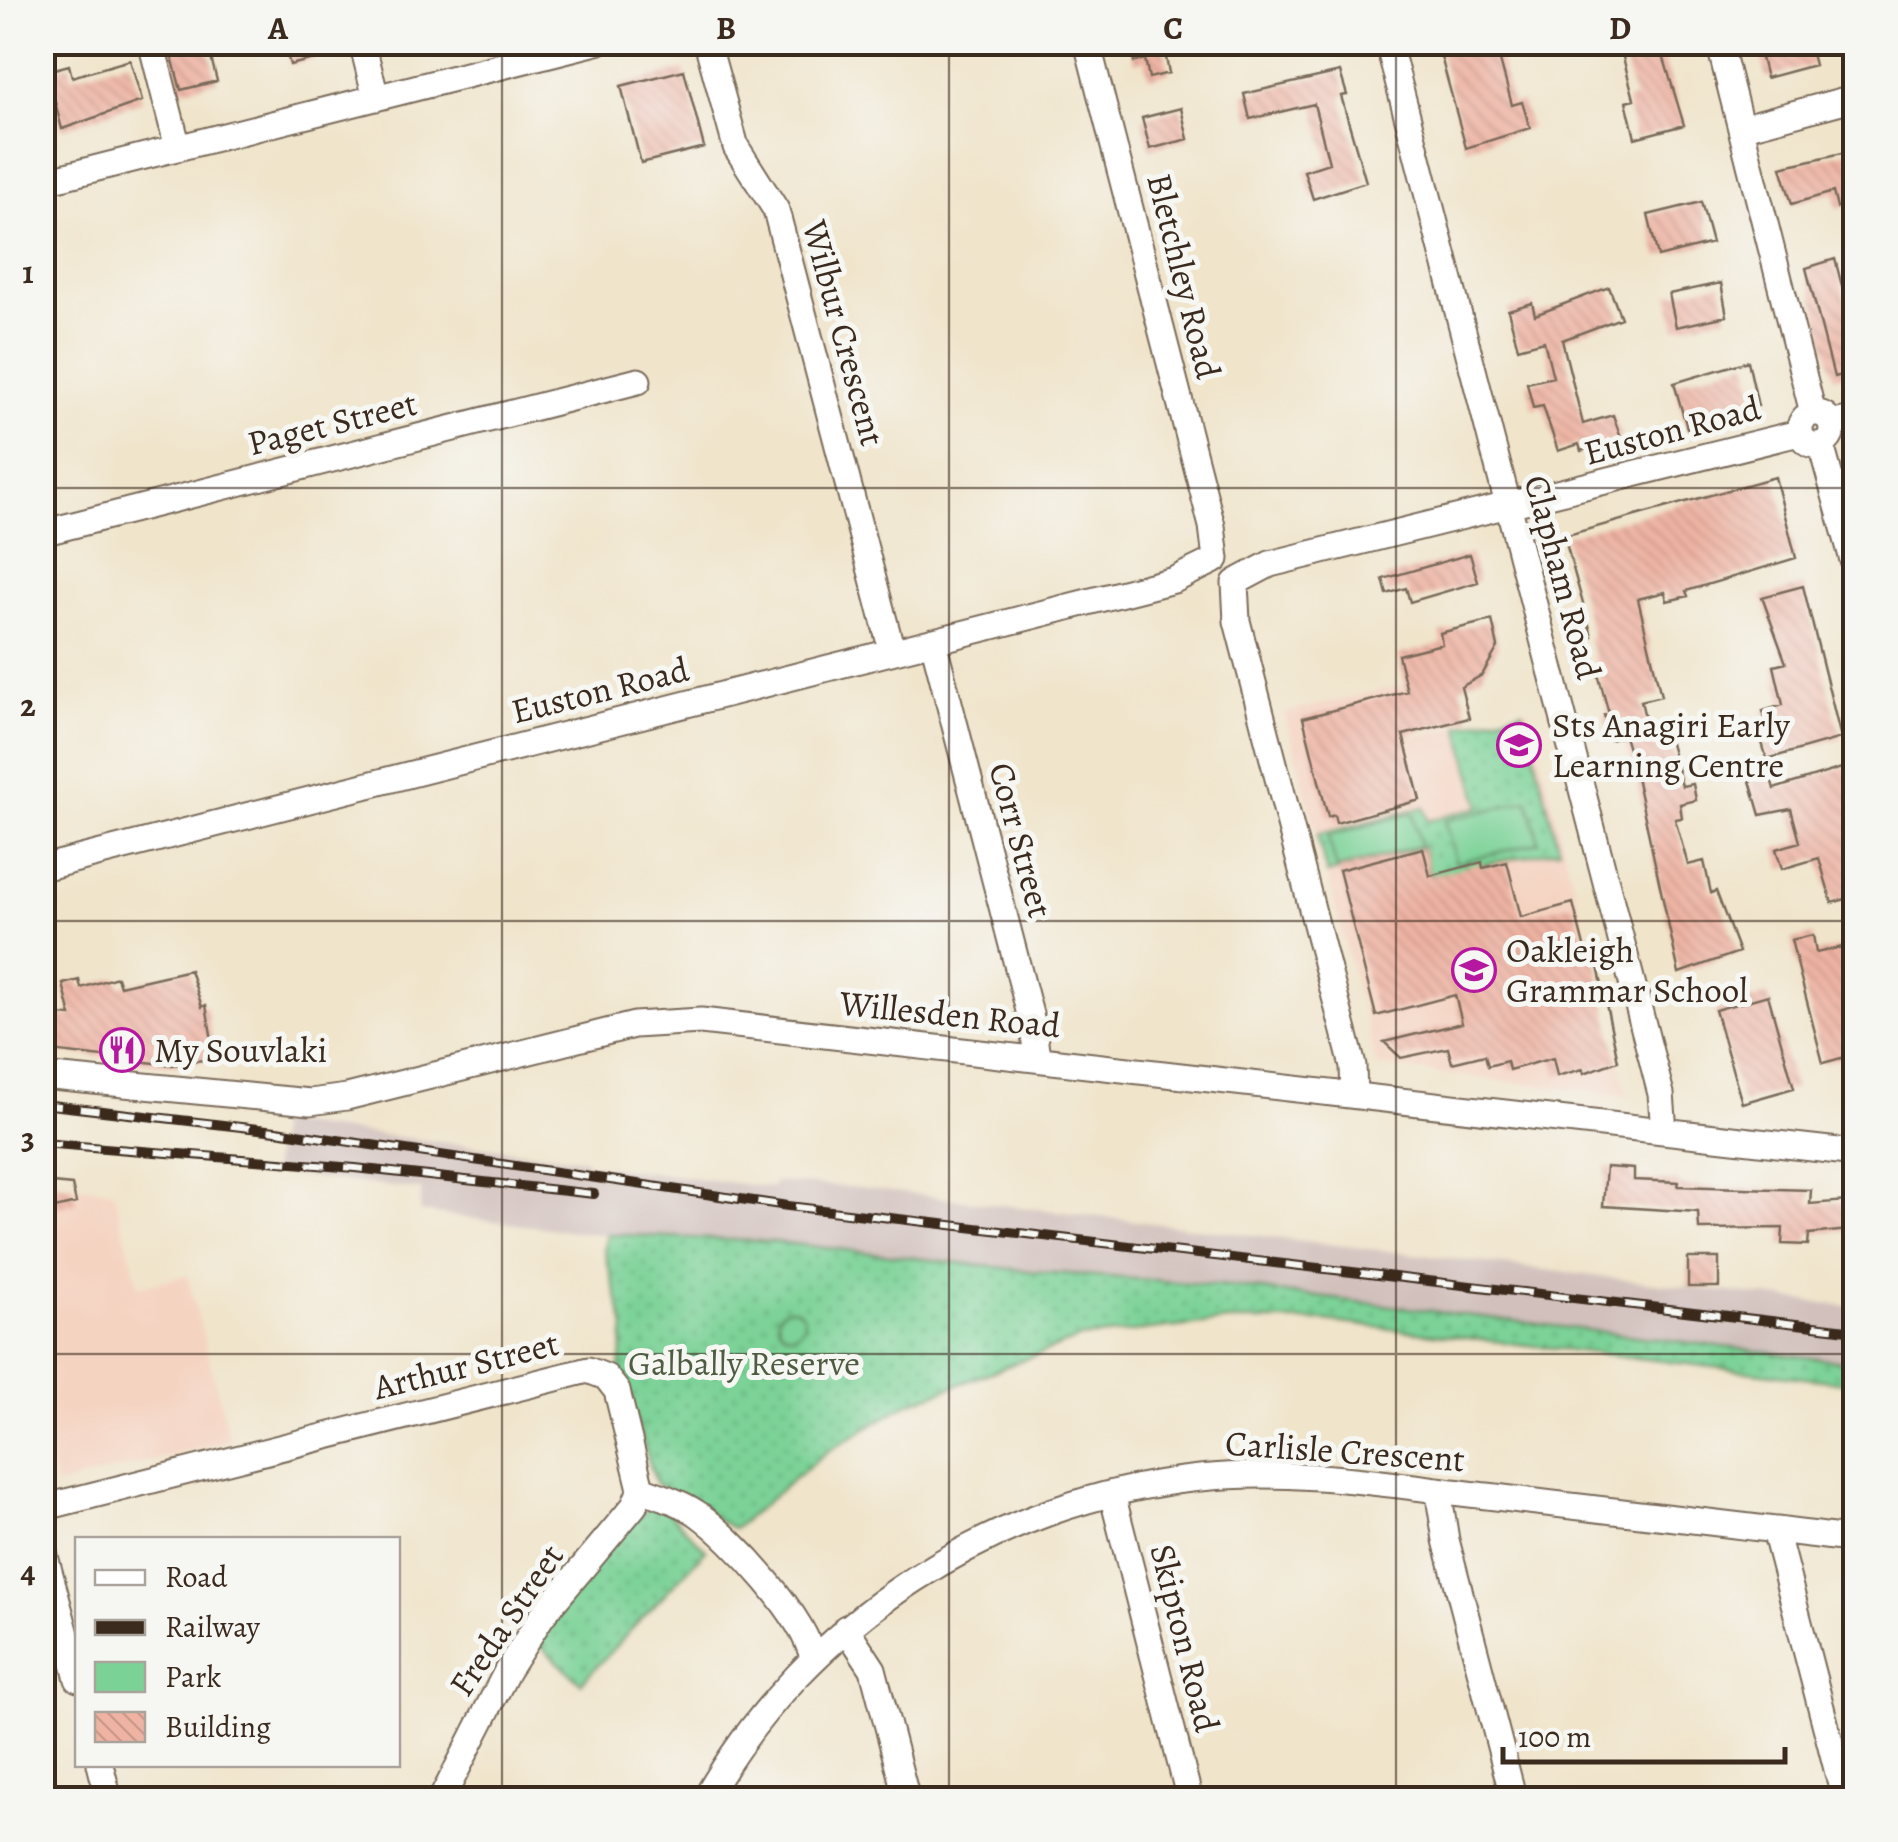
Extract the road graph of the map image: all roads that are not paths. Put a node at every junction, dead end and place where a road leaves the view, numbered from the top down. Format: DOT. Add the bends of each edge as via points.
graph roads {
  1 [pos="151,42"];
  2 [pos="362,42"];
  3 [pos="596,42"];
  4 [pos="707,42"];
  5 [pos="1087,42"];
  6 [pos="1388,42"];
  7 [pos="1718,42"];
  8 [pos="1856,97"];
  9 [pos="376,98"];
  10 [pos="1741,128"];
  11 [pos="178,148"];
  12 [pos="42,182"];
  13 [pos="638,381"];
  14 [pos="1824,427"];
  15 [pos="1508,508"];
  16 [pos="42,533"];
  17 [pos="1856,570"];
  18 [pos="1225,572"];
  19 [pos="933,641"];
  20 [pos="892,652"];
  21 [pos="42,868"];
  22 [pos="1037,1059"];
  23 [pos="42,1076"];
  24 [pos="1354,1095"];
  25 [pos="1664,1131"];
  26 [pos="1856,1153"];
  27 [pos="641,1489"];
  28 [pos="1438,1490"];
  29 [pos="1112,1494"];
  30 [pos="42,1508"];
  31 [pos="1774,1530"];
  32 [pos="1856,1540"];
  33 [pos="42,1545"];
  34 [pos="46,1572"];
  35 [pos="846,1628"];
  36 [pos="813,1659"];
  37 [pos="75,1670"];
  38 [pos="101,1767"];
  39 [pos="109,1800"];
  40 [pos="441,1800"];
  41 [pos="704,1800"];
  42 [pos="907,1800"];
  43 [pos="1190,1800"];
  44 [pos="1514,1800"];
  45 [pos="1845,1800"];
  1 -- 11 [label="street"];
  2 -- 9 [label="street"];
  3 -- 9 [label="street"];
  4 -- 20 [label="street, Wilbur Crescent" via="736,148 776,210"];
  5 -- 18 [label="street, Bletchley Road"];
  6 -- 15 [label="street, Clapham Road"];
  7 -- 10 [label="street"];
  8 -- 10 [label="street"];
  9 -- 11 [label="street"];
  10 -- 14 [label="street"];
  11 -- 12 [label="street"];
  13 -- 16 [label="street, Paget Street"];
  14 -- 15 [label="street, Euston Road"];
  14 -- 17 [label="street"];
  15 -- 18 [label="street, Euston Road"];
  15 -- 25 [label="street, Clapham Road" via="1661,1094"];
  18 -- 19 [label="street, Euston Road"];
  18 -- 24 [label="street, Bletchley Road" via="1354,1066"];
  19 -- 20 [label="street, Euston Road"];
  19 -- 22 [label="street, Corr Street"];
  20 -- 21 [label="street, Euston Road"];
  22 -- 23 [label="street, Willesden Road" via="668,1020 310,1102"];
  22 -- 24 [label="street, Willesden Road"];
  24 -- 25 [label="street, Willesden Road"];
  25 -- 26 [label="street, Willesden Road"];
  27 -- 30 [label="street, Arthur Street" via="616,1391 606,1377 588,1370"];
  27 -- 36 [label="street" via="685,1506 720,1531 806,1633"];
  27 -- 40 [label="street, Freda Street" via="533,1630"];
  28 -- 29 [label="street, Carlisle Crescent" via="1244,1475"];
  28 -- 31 [label="street, Carlisle Crescent"];
  28 -- 44 [label="street"];
  29 -- 35 [label="street, Carlisle Crescent" via="982,1540"];
  29 -- 43 [label="street, Skipton Road"];
  31 -- 32 [label="street, Carlisle Crescent"];
  31 -- 45 [label="street"];
  33 -- 34 [label="street"];
  34 -- 37 [label="street"];
  35 -- 36 [label="street, Carlisle Crescent"];
  35 -- 42 [label="street" via="873,1669"];
  36 -- 41 [label="street, Carlisle Crescent" via="758,1719"];
  38 -- 39 [label="street"];
}
